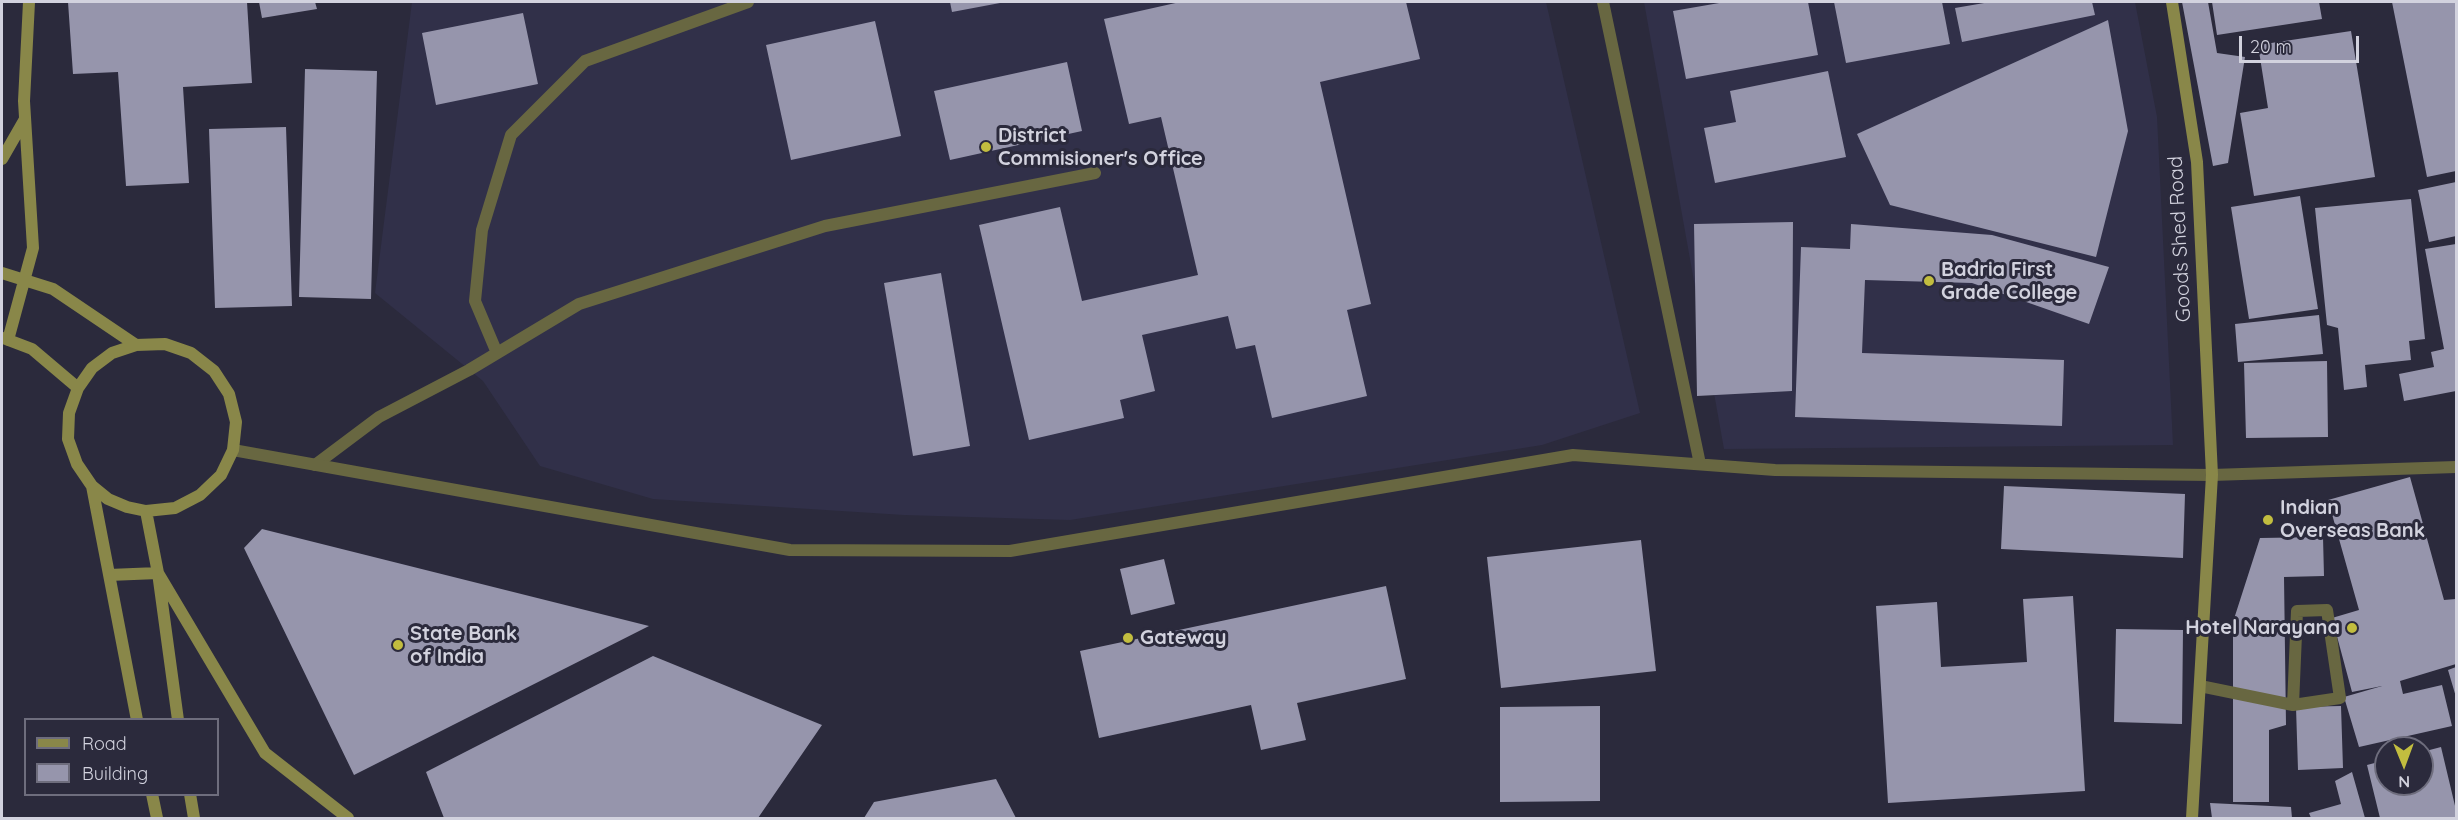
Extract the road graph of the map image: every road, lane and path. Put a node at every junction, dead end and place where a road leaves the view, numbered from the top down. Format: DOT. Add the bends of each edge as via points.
graph roads {
  1 [pos="29,2"];
  2 [pos="748,2"];
  3 [pos="1603,2"];
  4 [pos="2172,2"];
  5 [pos="25,119"];
  6 [pos="2,159"];
  7 [pos="1095,173"];
  8 [pos="2,273"];
  9 [pos="24,280"];
  10 [pos="5,339"];
  11 [pos="136,345"];
  12 [pos="497,352"];
  13 [pos="78,388"];
  14 [pos="233,450"];
  15 [pos="1700,464"];
  16 [pos="315,465"];
  17 [pos="2457,467"];
  18 [pos="2212,475"];
  19 [pos="92,486"];
  20 [pos="146,511"];
  21 [pos="158,573"];
  22 [pos="109,575"];
  23 [pos="2200,686"];
  24 [pos="2293,705"];
  25 [pos="136,718"];
  26 [pos="178,718"];
  27 [pos="152,796"];
  28 [pos="190,796"];
  29 [pos="157,819"];
  30 [pos="194,819"];
  31 [pos="348,819"];
  32 [pos="2192,819"];
  1 -- 5 [label="street"];
  2 -- 12 [label="street" via="585,61 511,135 482,231 475,301"];
  3 -- 15 [label="street"];
  4 -- 18 [label="street, Goods Shed Road" via="2197,162"];
  5 -- 6 [label="street"];
  5 -- 9 [label="street" via="33,248"];
  7 -- 12 [label="street" via="825,226 579,303"];
  8 -- 9 [label="street"];
  9 -- 10 [label="street"];
  9 -- 11 [label="street" via="53,289"];
  10 -- 13 [label="street" via="32,350"];
  11 -- 13 [label="street" via="112,353 93,368"];
  11 -- 14 [label="street" via="165,344 192,353 214,371 229,394 236,422"];
  12 -- 16 [label="street" via="380,417"];
  13 -- 19 [label="street" via="69,413 68,439 77,464"];
  14 -- 16 [label="street"];
  14 -- 20 [label="street" via="221,475 200,495 175,508"];
  15 -- 16 [label="street" via="1573,455 1010,550 790,550"];
  15 -- 18 [label="street" via="1775,470"];
  17 -- 18 [label="street"];
  18 -- 23 [label="street, Goods Shed Road"];
  19 -- 20 [label="street" via="108,499"];
  19 -- 22 [label="street"];
  20 -- 21 [label="street"];
  21 -- 22 [label="street"];
  21 -- 26 [label="street"];
  21 -- 31 [label="street" via="265,753"];
  22 -- 25 [label="street"];
  23 -- 24 [label="street"];
  23 -- 32 [label="street, Goods Shed Road"];
  24 -- 24 [label="street" via="2340,698 2327,610 2296,611"];
  27 -- 29 [label="street"];
  28 -- 30 [label="street"];
}
